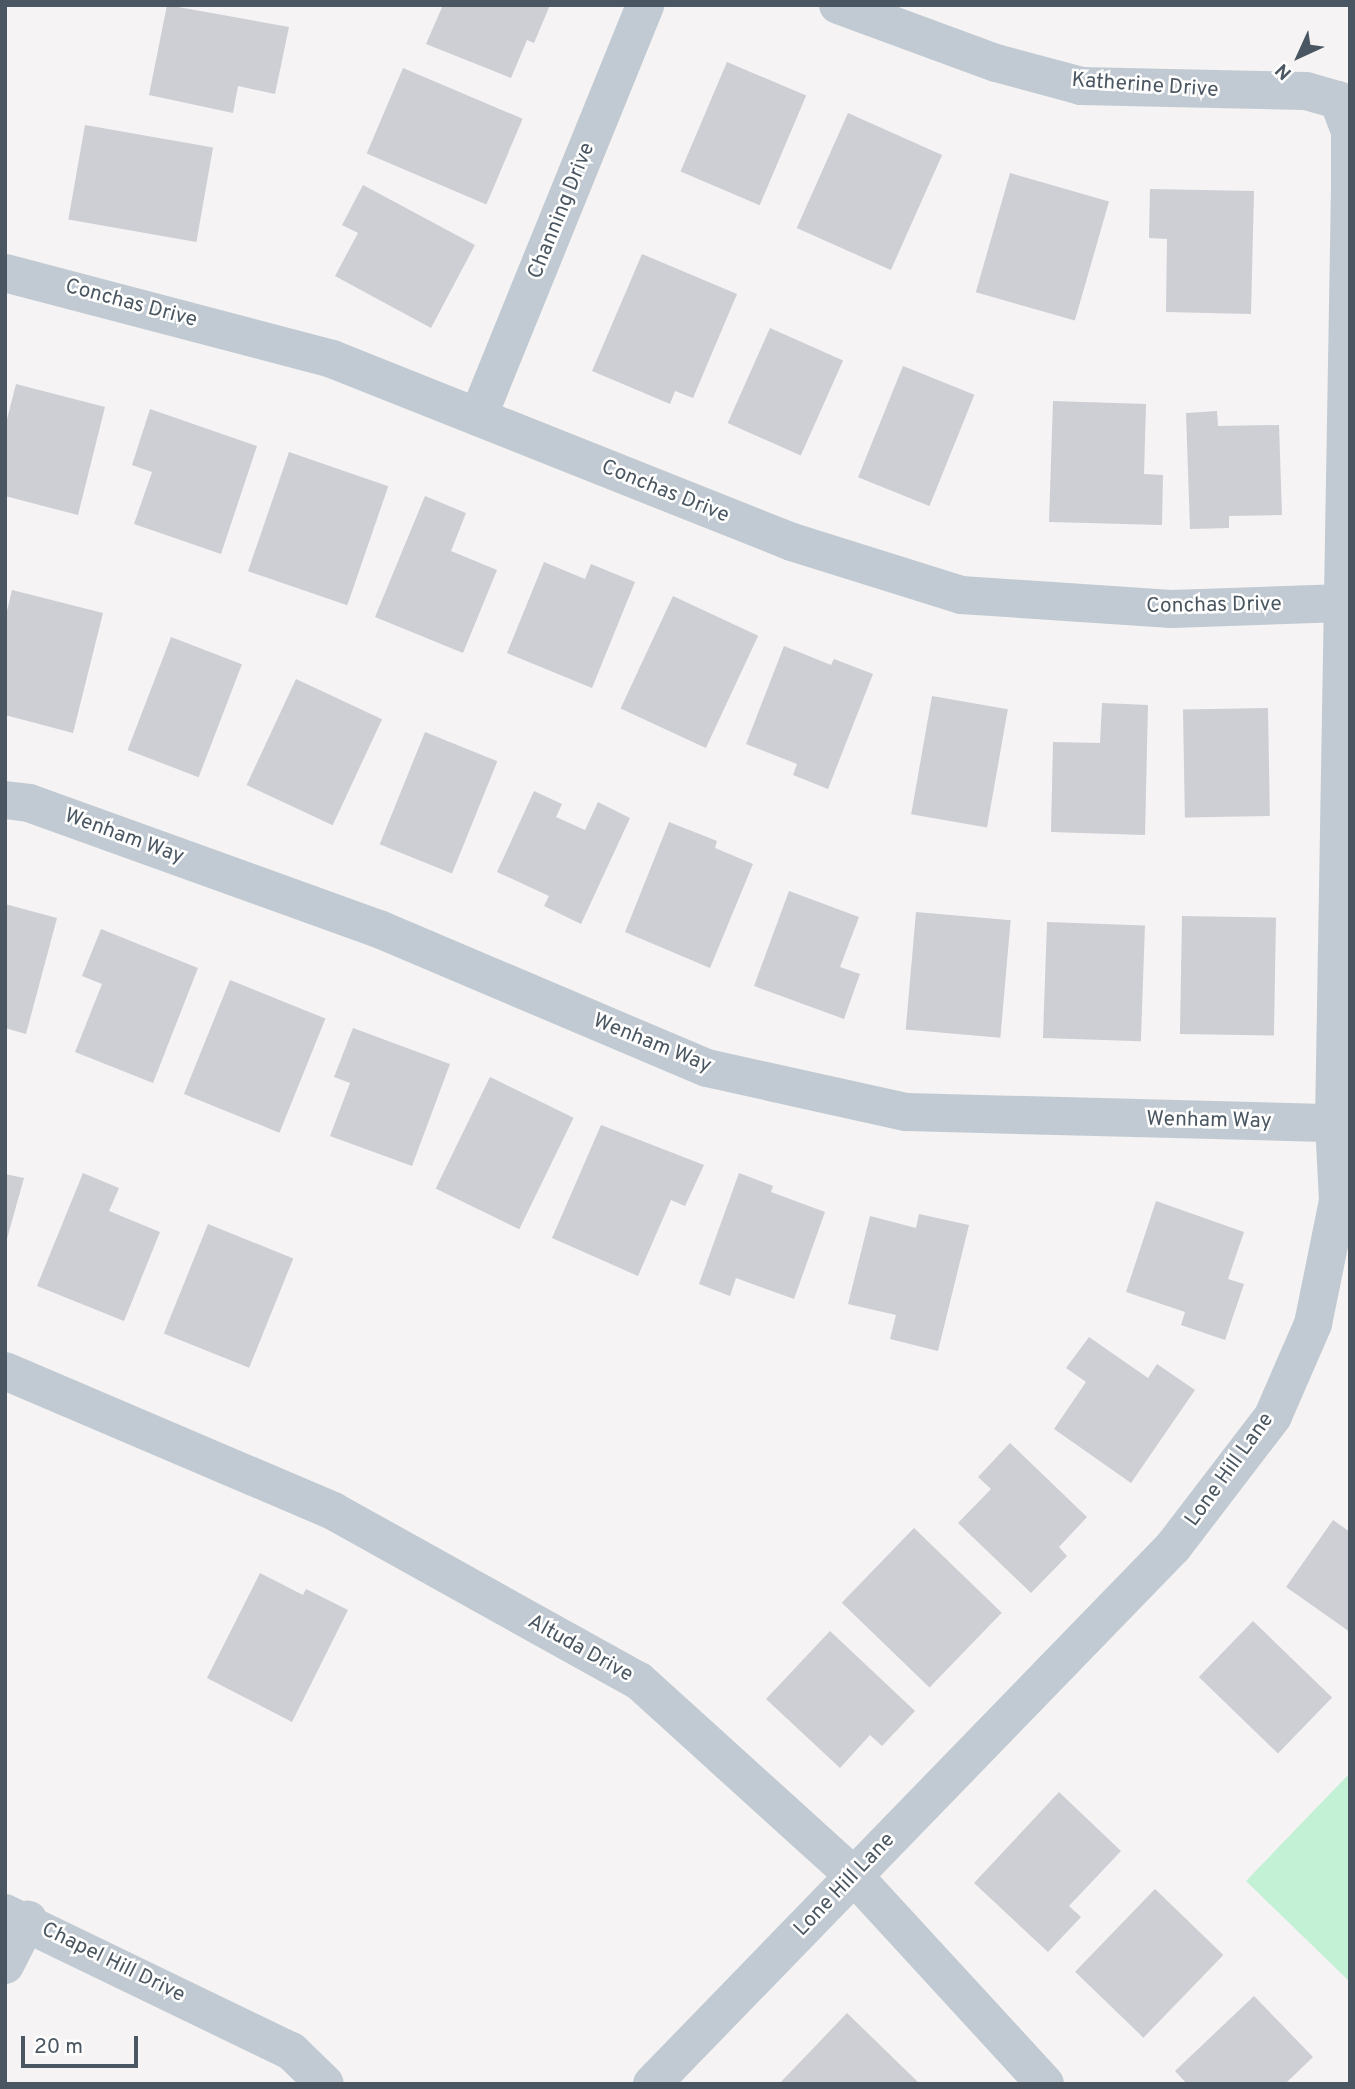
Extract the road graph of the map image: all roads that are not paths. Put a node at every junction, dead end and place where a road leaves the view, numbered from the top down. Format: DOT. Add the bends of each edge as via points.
graph roads {
  1 [pos="645,5"];
  2 [pos="838,5"];
  3 [pos="1338,100"];
  4 [pos="1350,188"];
  5 [pos="5,273"];
  6 [pos="478,417"];
  7 [pos="1344,603"];
  8 [pos="5,800"];
  9 [pos="1334,1123"];
  10 [pos="5,1371"];
  11 [pos="854,1876"];
  12 [pos="16,1917"];
  13 [pos="5,1965"];
  14 [pos="325,2084"];
  15 [pos="652,2084"];
  16 [pos="1045,2084"];
  1 -- 6 [label="street, Channing Drive"];
  2 -- 3 [label="street, Katherine Drive" via="996,63 1081,86 1306,91"];
  3 -- 4 [label="street, Lone Hill Lane" via="1350,132"];
  4 -- 7 [label="street, Lone Hill Lane"];
  5 -- 6 [label="street, Conchas Drive" via="332,359"];
  6 -- 7 [label="street, Conchas Drive" via="792,542 961,595 1172,609"];
  7 -- 9 [label="street, Lone Hill Lane"];
  8 -- 9 [label="street, Wenham Way" via="29,803 379,929 707,1068 906,1112"];
  9 -- 11 [label="street, Lone Hill Lane" via="1338,1201 1313,1324 1272,1416 1173,1547"];
  10 -- 11 [label="street, Altuda Drive" via="333,1511 639,1681"];
  11 -- 15 [label="street, Lone Hill Lane"];
  11 -- 16 [label="street, Altuda Drive"];
  12 -- 13 [label="street"];
  12 -- 14 [label="street, Chapel Hill Drive" via="291,2051"];
}
